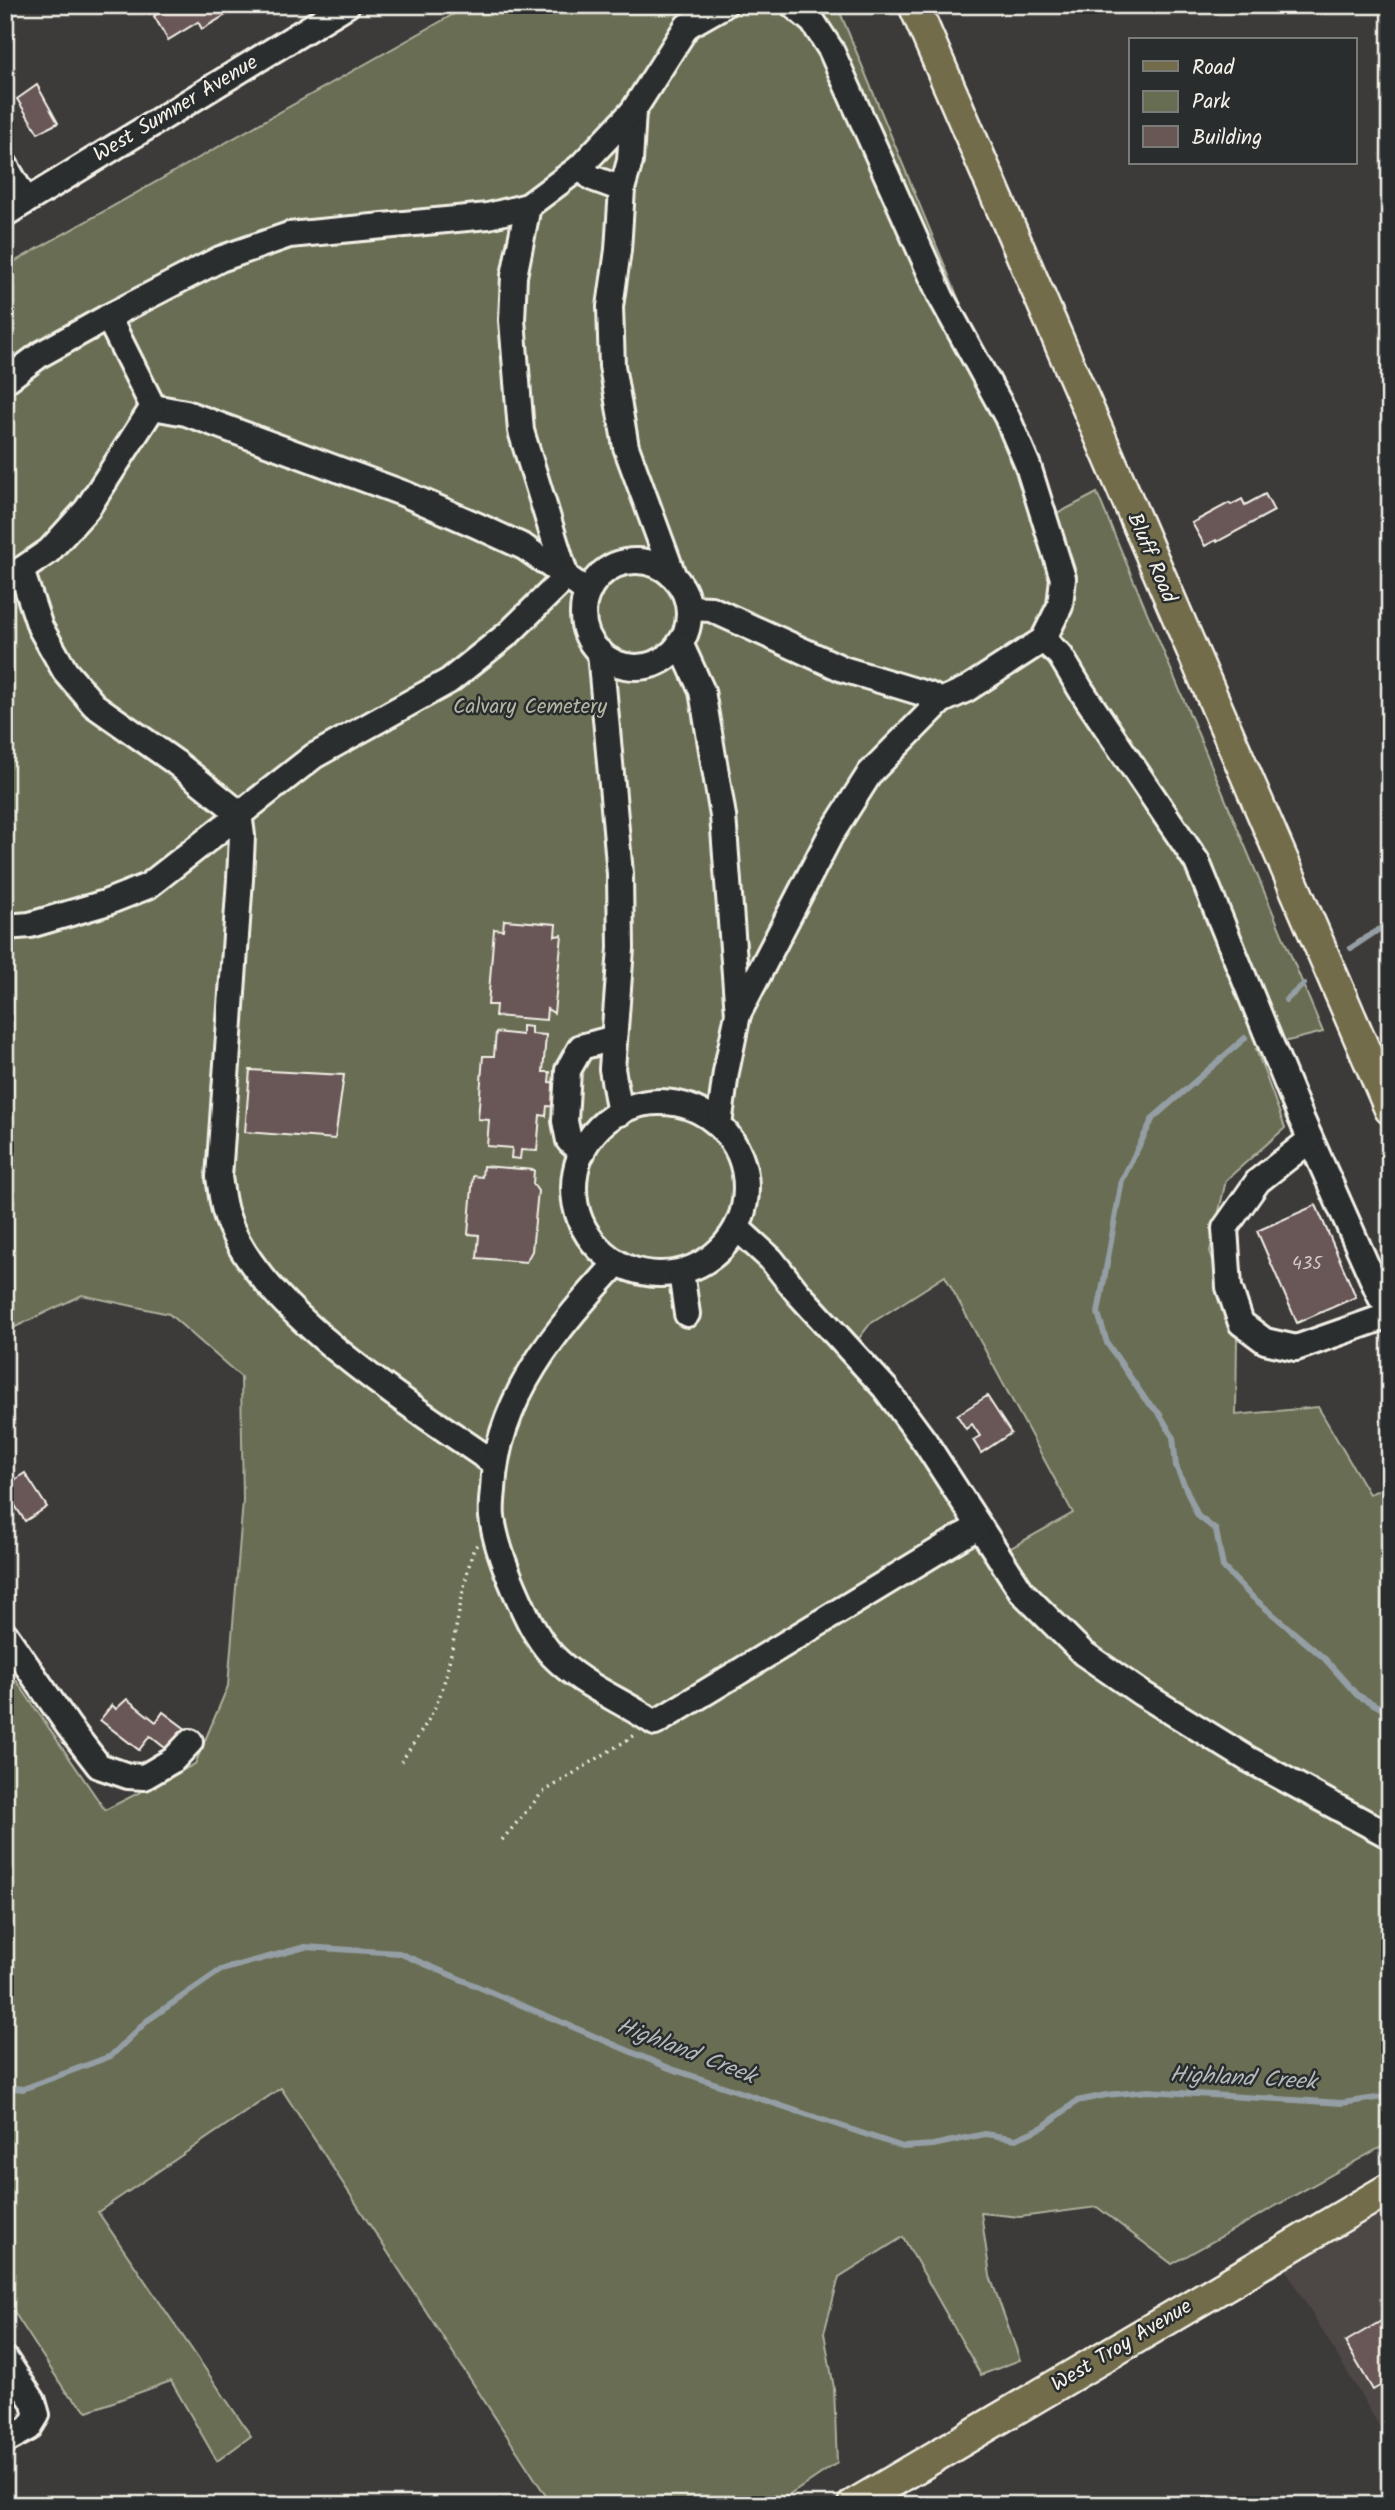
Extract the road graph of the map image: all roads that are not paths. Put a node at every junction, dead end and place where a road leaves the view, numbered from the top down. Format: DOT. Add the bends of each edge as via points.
graph roads {
  1 [pos="348,5"];
  2 [pos="723,5"];
  3 [pos="793,5"];
  4 [pos="914,5"];
  5 [pos="633,111"];
  6 [pos="5,165"];
  7 [pos="580,167"];
  8 [pos="622,189"];
  9 [pos="26,201"];
  10 [pos="528,206"];
  11 [pos="5,214"];
  12 [pos="108,317"];
  13 [pos="5,381"];
  14 [pos="153,407"];
  15 [pos="13,575"];
  16 [pos="673,575"];
  17 [pos="566,577"];
  18 [pos="588,592"];
  19 [pos="689,608"];
  20 [pos="1043,640"];
  21 [pos="680,643"];
  22 [pos="600,652"];
  23 [pos="941,701"];
  24 [pos="239,813"];
  25 [pos="5,927"];
  26 [pos="738,1014"];
  27 [pos="614,1038"];
  28 [pos="1390,1110"];
  29 [pos="620,1113"];
  30 [pos="719,1125"];
  31 [pos="1310,1140"];
  32 [pos="582,1153"];
  33 [pos="737,1228"];
  34 [pos="617,1263"];
  35 [pos="681,1272"];
  36 [pos="1390,1305"];
  37 [pos="687,1314"];
  38 [pos="1390,1315"];
  39 [pos="494,1463"];
  40 [pos="979,1526"];
  41 [pos="5,1634"];
  42 [pos="190,1742"];
  43 [pos="1390,1836"];
  44 [pos="1390,2188"];
  45 [pos="5,2359"];
  46 [pos="5,2441"];
  47 [pos="853,2505"];
  1 -- 9 [label="street, West Sumner Avenue"];
  2 -- 5 [label="street" via="687,26"];
  3 -- 20 [label="street" via="813,22 831,50 941,298 1007,416 1028,466 1063,578 1060,607"];
  4 -- 28 [label="main road, Bluff Road"];
  5 -- 7 [label="street"];
  5 -- 8 [label="street" via="630,161"];
  6 -- 9 [label="street"];
  7 -- 8 [label="street" via="598,181"];
  7 -- 10 [label="street"];
  8 -- 16 [label="street" via="610,307 612,366 626,447"];
  9 -- 11 [label="street, West Sumner Avenue"];
  10 -- 12 [label="street" via="488,216 289,235 220,259"];
  10 -- 17 [label="street" via="514,276 512,320 521,431"];
  12 -- 13 [label="street" via="41,354"];
  12 -- 14 [label="street"];
  14 -- 15 [label="street" via="87,509 49,551"];
  14 -- 17 [label="street" via="186,413 405,494 524,547"];
  15 -- 24 [label="street" via="65,671 94,705"];
  16 -- 18 [label="street" via="657,565 621,562 605,571"];
  16 -- 19 [label="street"];
  17 -- 18 [label="street"];
  17 -- 24 [label="street" via="509,633 449,681 314,756"];
  18 -- 22 [label="street" via="583,616 586,632"];
  19 -- 21 [label="street" via="688,626"];
  19 -- 23 [label="street" via="711,609 844,669"];
  20 -- 23 [label="street"];
  20 -- 31 [label="street" via="1060,655 1198,862"];
  21 -- 22 [label="street" via="669,655 638,666 622,665"];
  21 -- 26 [label="street" via="702,691 723,816"];
  22 -- 27 [label="street" via="620,873 621,948"];
  23 -- 26 [label="street" via="870,773 830,836"];
  24 -- 25 [label="street" via="148,886 30,925"];
  24 -- 39 [label="street" via="240,879 219,1177 226,1215 248,1259 270,1287 321,1335 382,1385"];
  26 -- 30 [label="street"];
  27 -- 29 [label="street" via="612,1069"];
  27 -- 32 [label="street" via="581,1047 568,1070 565,1121 569,1141"];
  29 -- 30 [label="street" via="650,1104 682,1105"];
  29 -- 32 [label="street" via="604,1123"];
  30 -- 33 [label="street" via="736,1147 746,1173 746,1201"];
  31 -- 36 [label="street" via="1381,1298"];
  31 -- 38 [label="street" via="1258,1181 1225,1228 1229,1287 1241,1323 1265,1341 1296,1348"];
  32 -- 34 [label="street" via="575,1203 583,1227 597,1247"];
  33 -- 35 [label="street" via="723,1248 704,1263"];
  33 -- 40 [label="street" via="771,1259 885,1388"];
  34 -- 35 [label="street" via="659,1275"];
  34 -- 39 [label="street" via="534,1363 505,1423"];
  35 -- 37 [label="street"];
  39 -- 40 [label="street" via="492,1516 504,1565 531,1625 553,1656 590,1685 655,1723"];
  40 -- 43 [label="street" via="1022,1592 1083,1653 1248,1759"];
  41 -- 42 [label="street" via="99,1766 144,1777 173,1760"];
  44 -- 47 [label="main road, West Troy Avenue"];
  45 -- 46 [label="street" via="37,2415 29,2428"];
}
